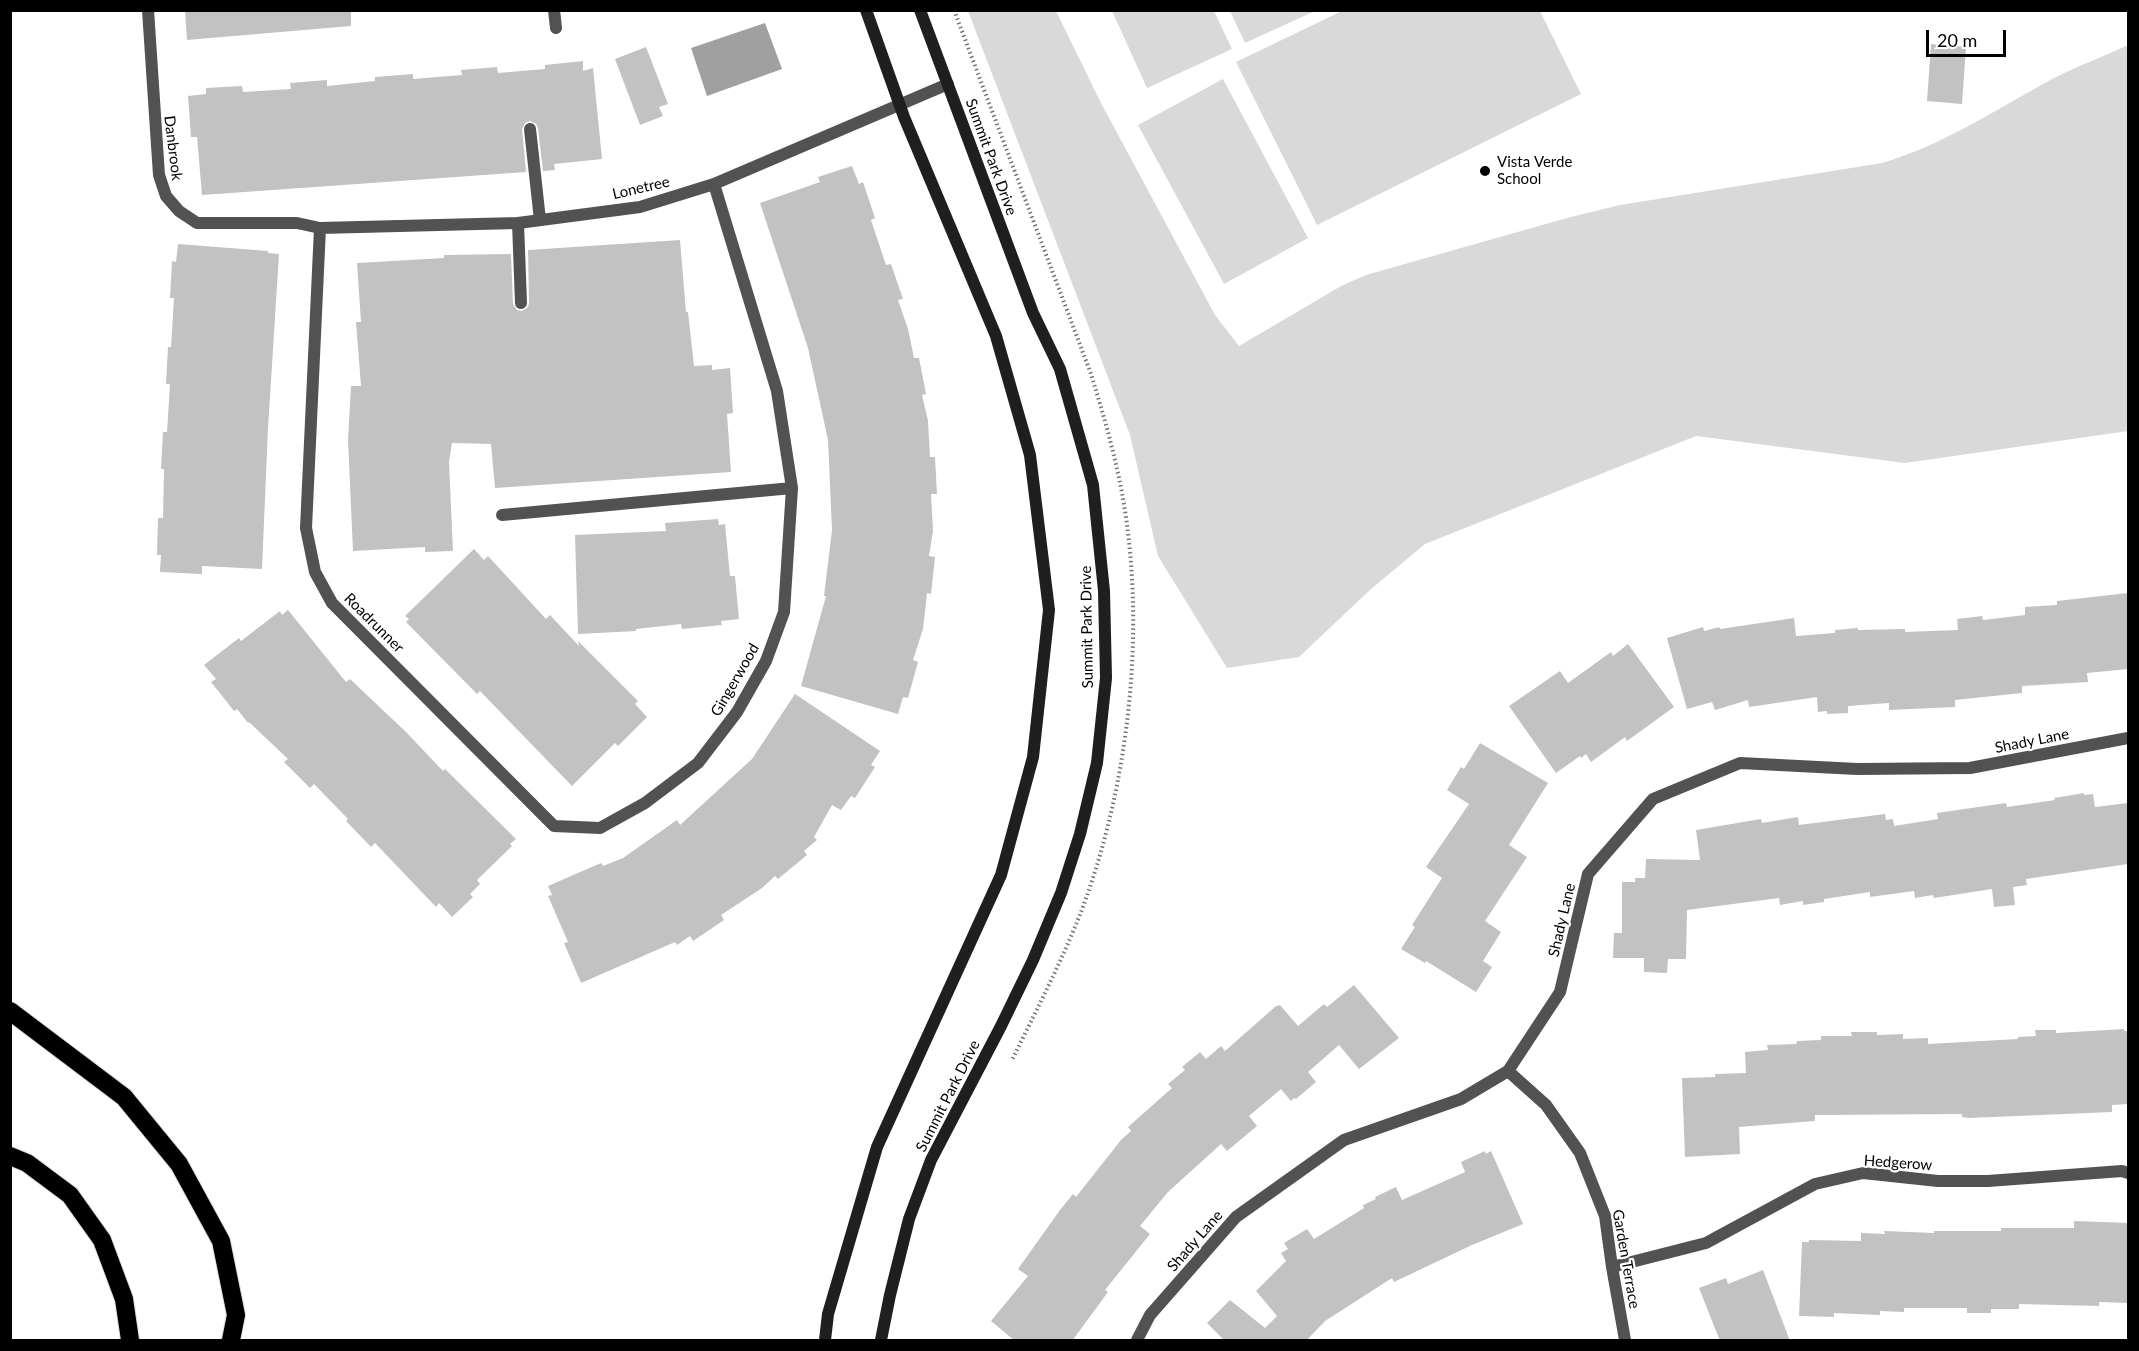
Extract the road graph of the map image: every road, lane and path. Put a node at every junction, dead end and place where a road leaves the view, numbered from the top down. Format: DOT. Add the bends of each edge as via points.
graph roads {
  1 [pos="148,10"];
  2 [pos="554,10"];
  3 [pos="866,10"];
  4 [pos="920,10"];
  5 [pos="954,10"];
  6 [pos="556,28"];
  7 [pos="948,84"];
  8 [pos="900,104"];
  9 [pos="530,129"];
  10 [pos="714,184"];
  11 [pos="540,220"];
  12 [pos="518,223"];
  13 [pos="320,228"];
  14 [pos="521,303"];
  15 [pos="792,488"];
  16 [pos="502,515"];
  17 [pos="2128,738"];
  18 [pos="600,828"];
  19 [pos="10,1011"];
  20 [pos="1012,1060"];
  21 [pos="1508,1071"];
  22 [pos="10,1156"];
  23 [pos="2128,1173"];
  24 [pos="1612,1266"];
  25 [pos="130,1341"];
  26 [pos="231,1341"];
  27 [pos="825,1341"];
  28 [pos="881,1341"];
  29 [pos="1137,1341"];
  30 [pos="1625,1341"];
  1 -- 13 [label="street, Danbrook" via="159,175 166,196 178,211 197,223 286,222"];
  2 -- 6 [label="street"];
  3 -- 8 [label="street"];
  4 -- 7 [label="street, Summit Park Drive"];
  5 -- 20 [label="path" via="1091,374 1109,430 1128,533 1132,608 1128,719 1117,784 1080,913"];
  7 -- 8 [label="street, Lonetree"];
  7 -- 28 [label="street, Summit Park Drive" via="1034,313 1060,369 1093,485 1104,591 1106,678 1097,763 1080,834 1060,893 1033,960 932,1160 909,1219"];
  8 -- 10 [label="street, Lonetree"];
  8 -- 27 [label="street" via="996,336 1030,455 1049,610 1033,757 1001,875 877,1147 828,1314"];
  9 -- 11 [label="street"];
  10 -- 11 [label="street, Lonetree" via="640,207"];
  10 -- 15 [label="street, Gingerwood" via="777,391"];
  11 -- 12 [label="street, Lonetree"];
  12 -- 13 [label="street, Lonetree"];
  12 -- 14 [label="street"];
  13 -- 18 [label="street, Roadrunner" via="306,528 315,572 332,603 554,826"];
  15 -- 16 [label="street"];
  15 -- 18 [label="street, Gingerwood" via="784,612 766,661 737,712 698,764 645,803"];
  17 -- 21 [label="street, Shady Lane" via="1970,768 1857,769 1740,763 1653,799 1588,874 1560,992"];
  19 -- 26 [label="highway" via="124,1097 179,1164 221,1241 236,1316"];
  21 -- 24 [label="street, Garden Terrace" via="1546,1105 1580,1153 1605,1216"];
  21 -- 29 [label="street, Shady Lane" via="1461,1099 1344,1140 1236,1217 1150,1315"];
  22 -- 25 [label="highway" via="27,1163 70,1195 102,1240 124,1299"];
  23 -- 24 [label="street, Hedgerow" via="1938,1181 1863,1173 1815,1184 1706,1243"];
  24 -- 30 [label="street, Garden Terrace"];
}
